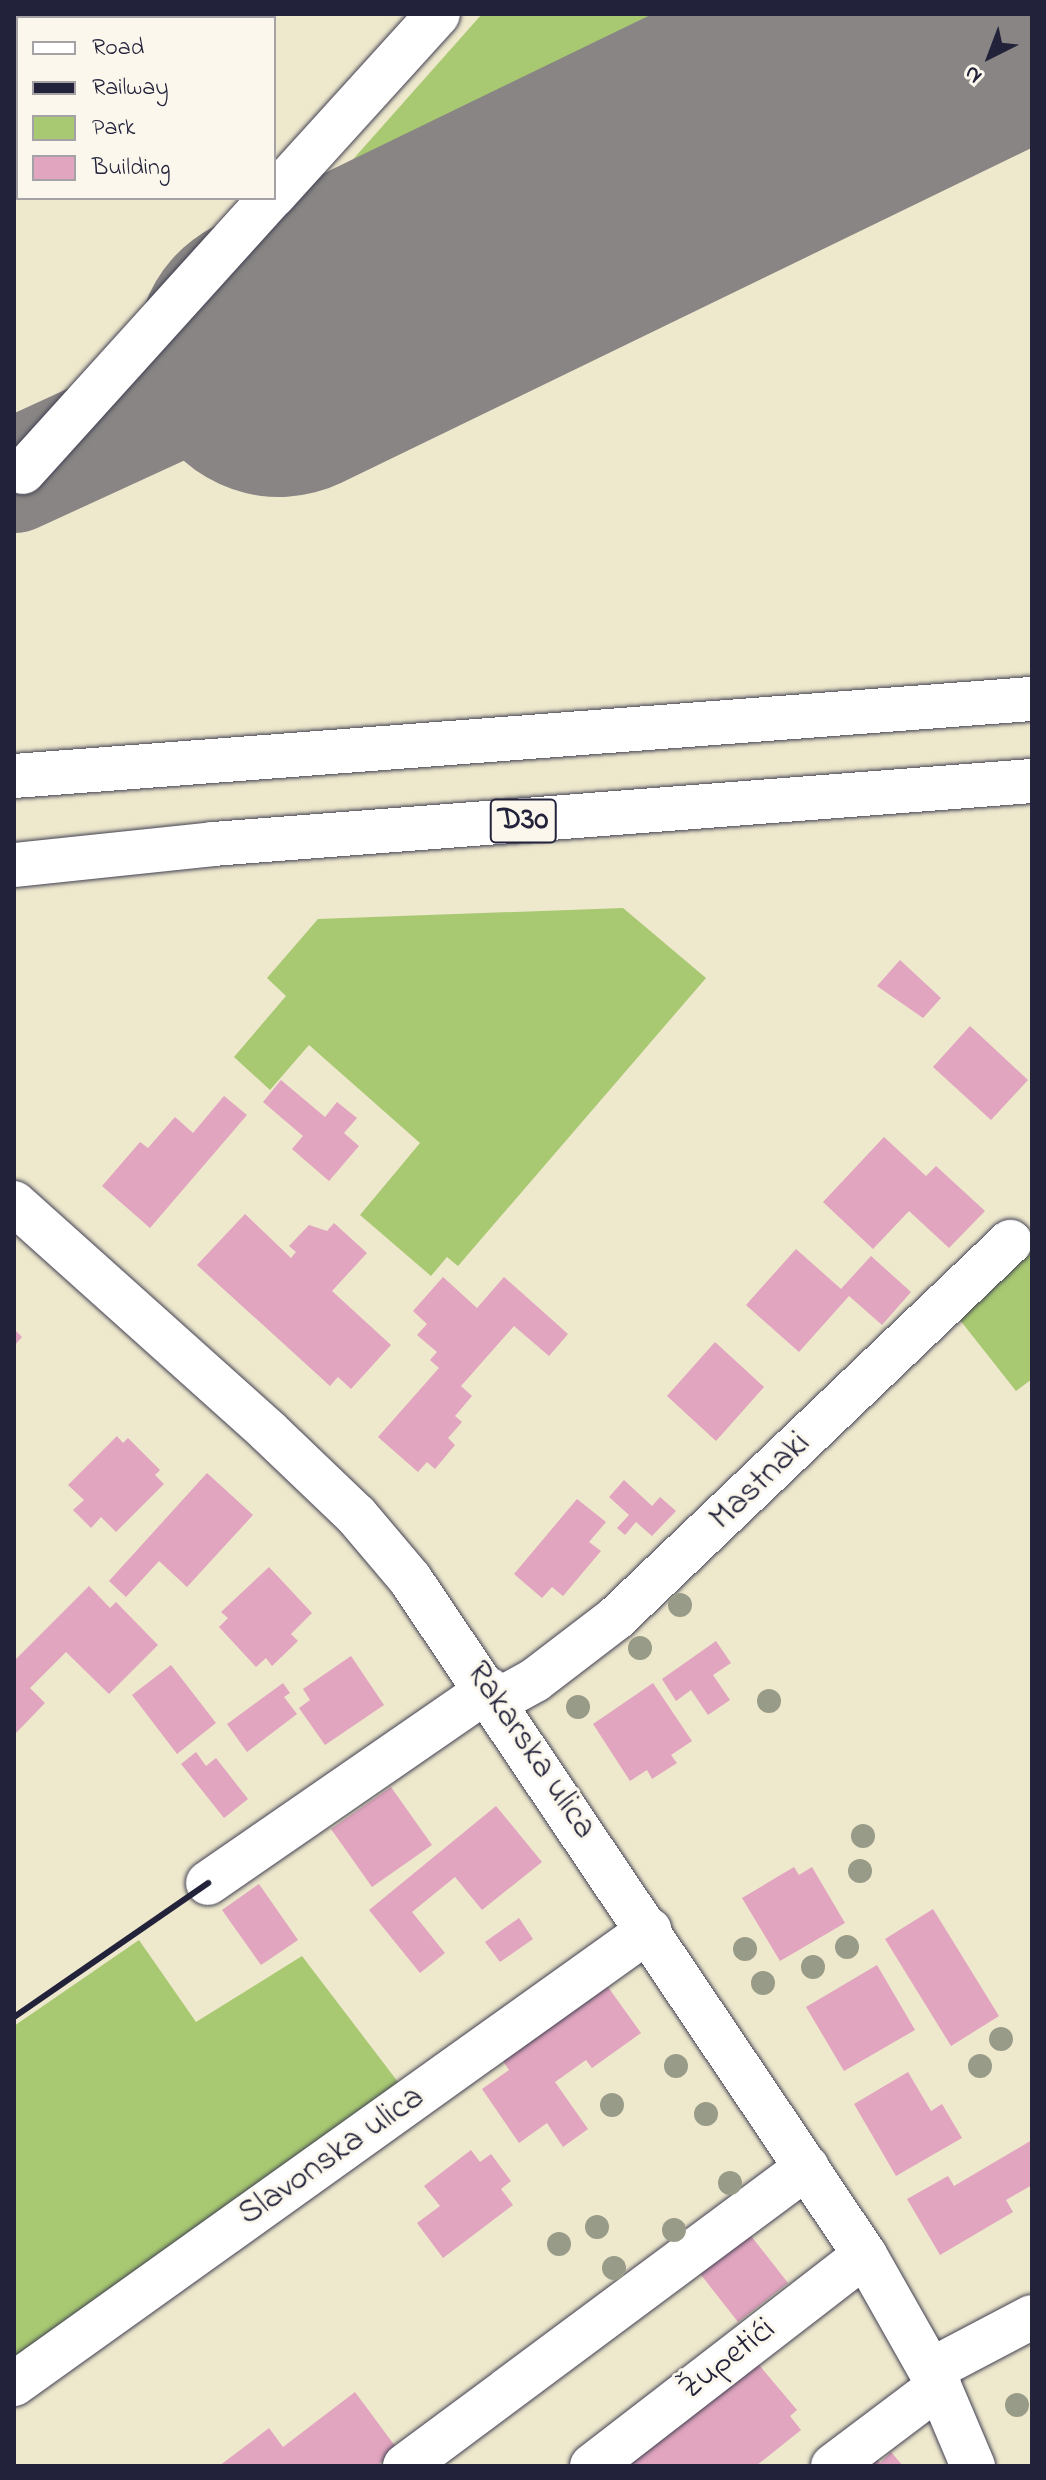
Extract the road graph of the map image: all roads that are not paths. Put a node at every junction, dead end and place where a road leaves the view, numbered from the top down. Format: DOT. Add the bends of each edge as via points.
graph roads {
  1 [pos="438,14"];
  2 [pos="276,194"];
  3 [pos="270,200"];
  4 [pos="23,472"];
  5 [pos="1032,699"];
  6 [pos="14,776"];
  7 [pos="1032,781"];
  8 [pos="14,865"];
  9 [pos="14,1203"];
  10 [pos="1010,1242"];
  11 [pos="493,1695"];
  12 [pos="208,1883"];
  13 [pos="649,1930"];
  14 [pos="807,2167"];
  15 [pos="865,2255"];
  16 [pos="1032,2317"];
  17 [pos="935,2378"];
  18 [pos="14,2384"];
  19 [pos="405,2466"];
  20 [pos="592,2466"];
  21 [pos="833,2466"];
  22 [pos="973,2466"];
  1 -- 2 [label="main road"];
  3 -- 4 [label="main road"];
  5 -- 6 [label="main road"];
  7 -- 8 [label="main road, D30" via="213,844"];
  9 -- 11 [label="main road, Rakarska ulica" via="136,1308 356,1515 410,1579"];
  10 -- 11 [label="main road, Mastnaki" via="616,1618 535,1680"];
  11 -- 12 [label="main road, Mastnaki"];
  11 -- 13 [label="main road, Rakarska ulica"];
  13 -- 14 [label="main road, Rakarska ulica"];
  13 -- 18 [label="main road, Slavonska ulica"];
  14 -- 15 [label="main road, Rakarska ulica"];
  14 -- 19 [label="main road"];
  15 -- 17 [label="main road, Rakarska ulica"];
  15 -- 20 [label="main road, Župetići"];
  16 -- 17 [label="main road"];
  17 -- 21 [label="main road"];
  17 -- 22 [label="main road, Rakarska ulica"];
}
